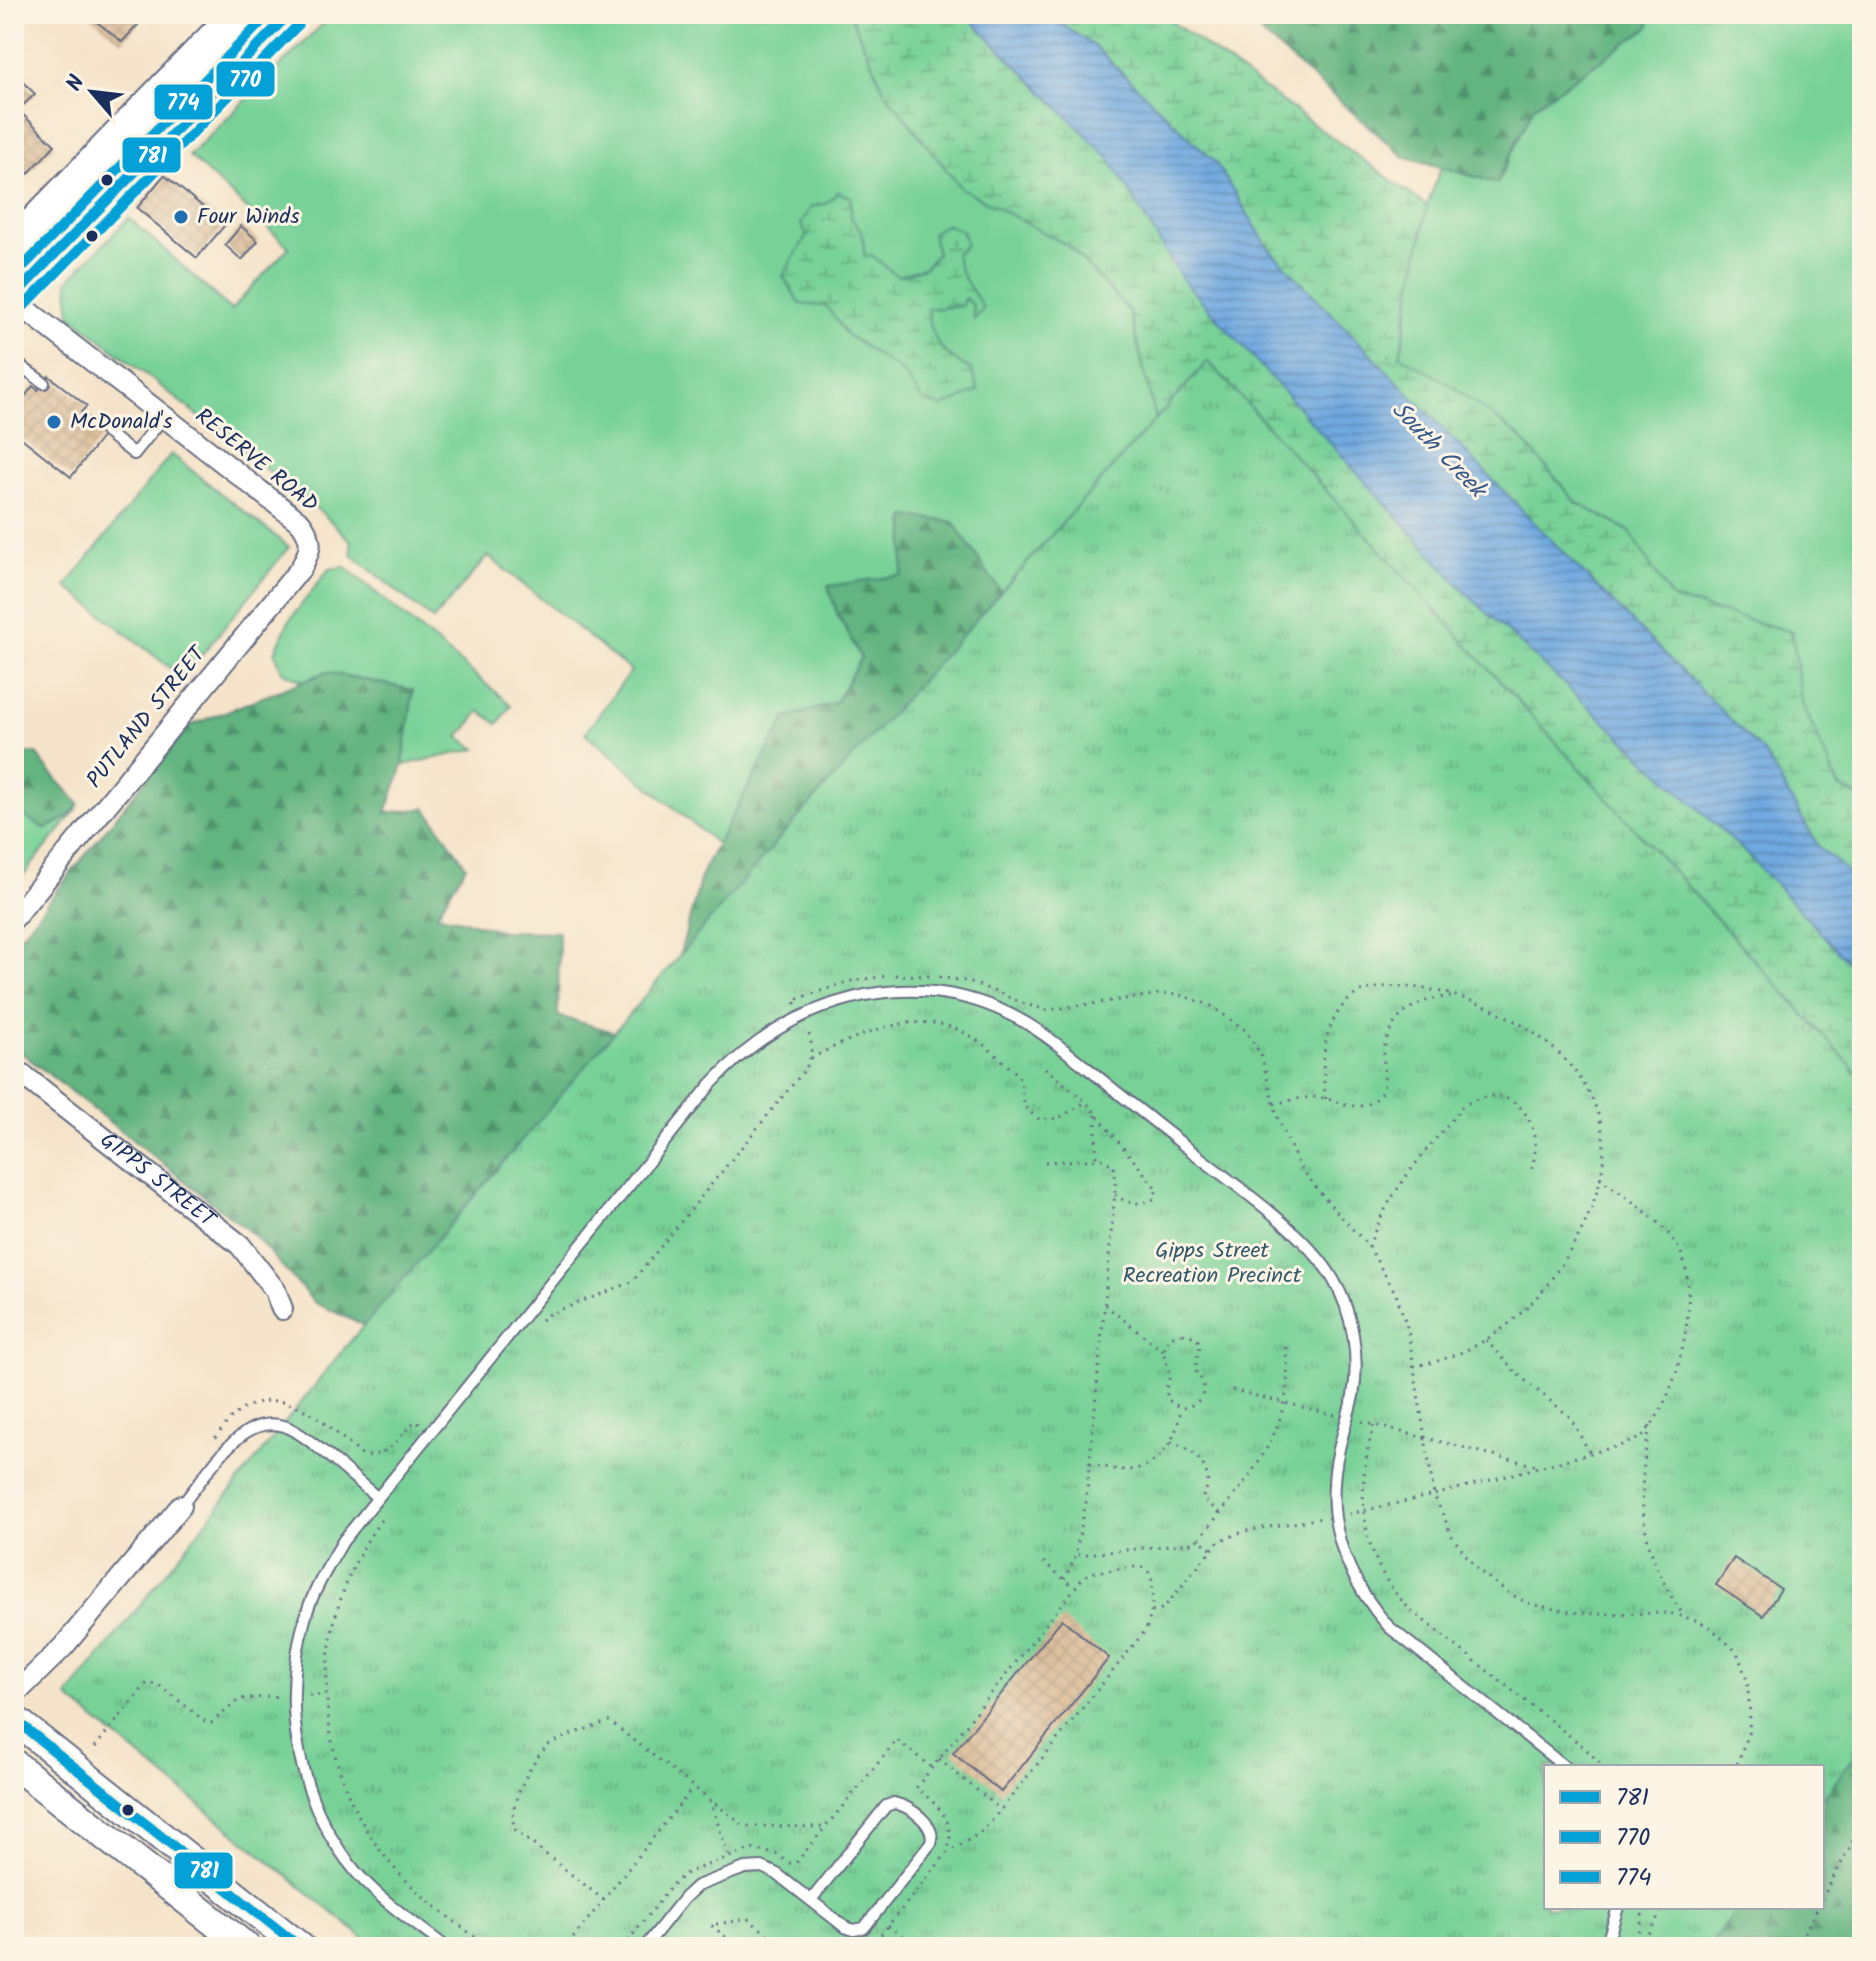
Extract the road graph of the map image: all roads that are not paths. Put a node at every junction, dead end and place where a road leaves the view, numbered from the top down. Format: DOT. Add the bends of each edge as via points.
graph roads {
  1 [pos="240,14"];
  2 [pos="289,14"];
  3 [pos="14,247"];
  4 [pos="14,298"];
  5 [pos="19,366"];
  6 [pos="14,378"];
  7 [pos="44,383"];
  8 [pos="163,418"];
  9 [pos="106,432"];
  10 [pos="310,545"];
  11 [pos="14,918"];
  12 [pos="14,1068"];
  13 [pos="282,1309"];
  14 [pos="378,1498"];
  15 [pos="181,1506"];
  16 [pos="14,1695"];
  17 [pos="14,1719"];
  18 [pos="14,1764"];
  19 [pos="1562,1765"];
  20 [pos="811,1900"];
  21 [pos="1617,1909"];
  22 [pos="246,1947"];
  23 [pos="300,1947"];
  24 [pos="446,1947"];
  25 [pos="645,1947"];
  26 [pos="1606,1947"];
  1 -- 3 [label="highway"];
  2 -- 4 [label="highway"];
  4 -- 8 [label="street, RESERVE ROAD"];
  5 -- 6 [label="lane"];
  5 -- 7 [label="lane"];
  8 -- 9 [label="lane" via="134,454"];
  8 -- 10 [label="street, RESERVE ROAD" via="301,523"];
  10 -- 11 [label="street, PUTLAND STREET" via="301,568"];
  12 -- 13 [label="street, GIPPS STREET" via="240,1245 275,1290"];
  14 -- 15 [label="lane" via="300,1434 264,1424 225,1451"];
  14 -- 19 [label="lane" via="711,1084 749,1047 800,1015 852,997 917,991 971,998 1038,1030 1301,1238 1320,1260 1344,1302 1355,1350 1356,1371 1334,1481 1334,1516 1350,1569 1389,1627"];
  14 -- 24 [label="lane" via="343,1541 307,1611 292,1696 294,1733 309,1792 338,1848 366,1882"];
  15 -- 16 [label="street" via="63,1647"];
  17 -- 23 [label="main road"];
  18 -- 22 [label="main road"];
  20 -- 20 [label="lane" via="886,1806 903,1805 929,1826 931,1843 864,1928 845,1927"];
  20 -- 25 [label="lane" via="762,1867 734,1872 697,1886"];
  21 -- 26 [label="lane"];
}
